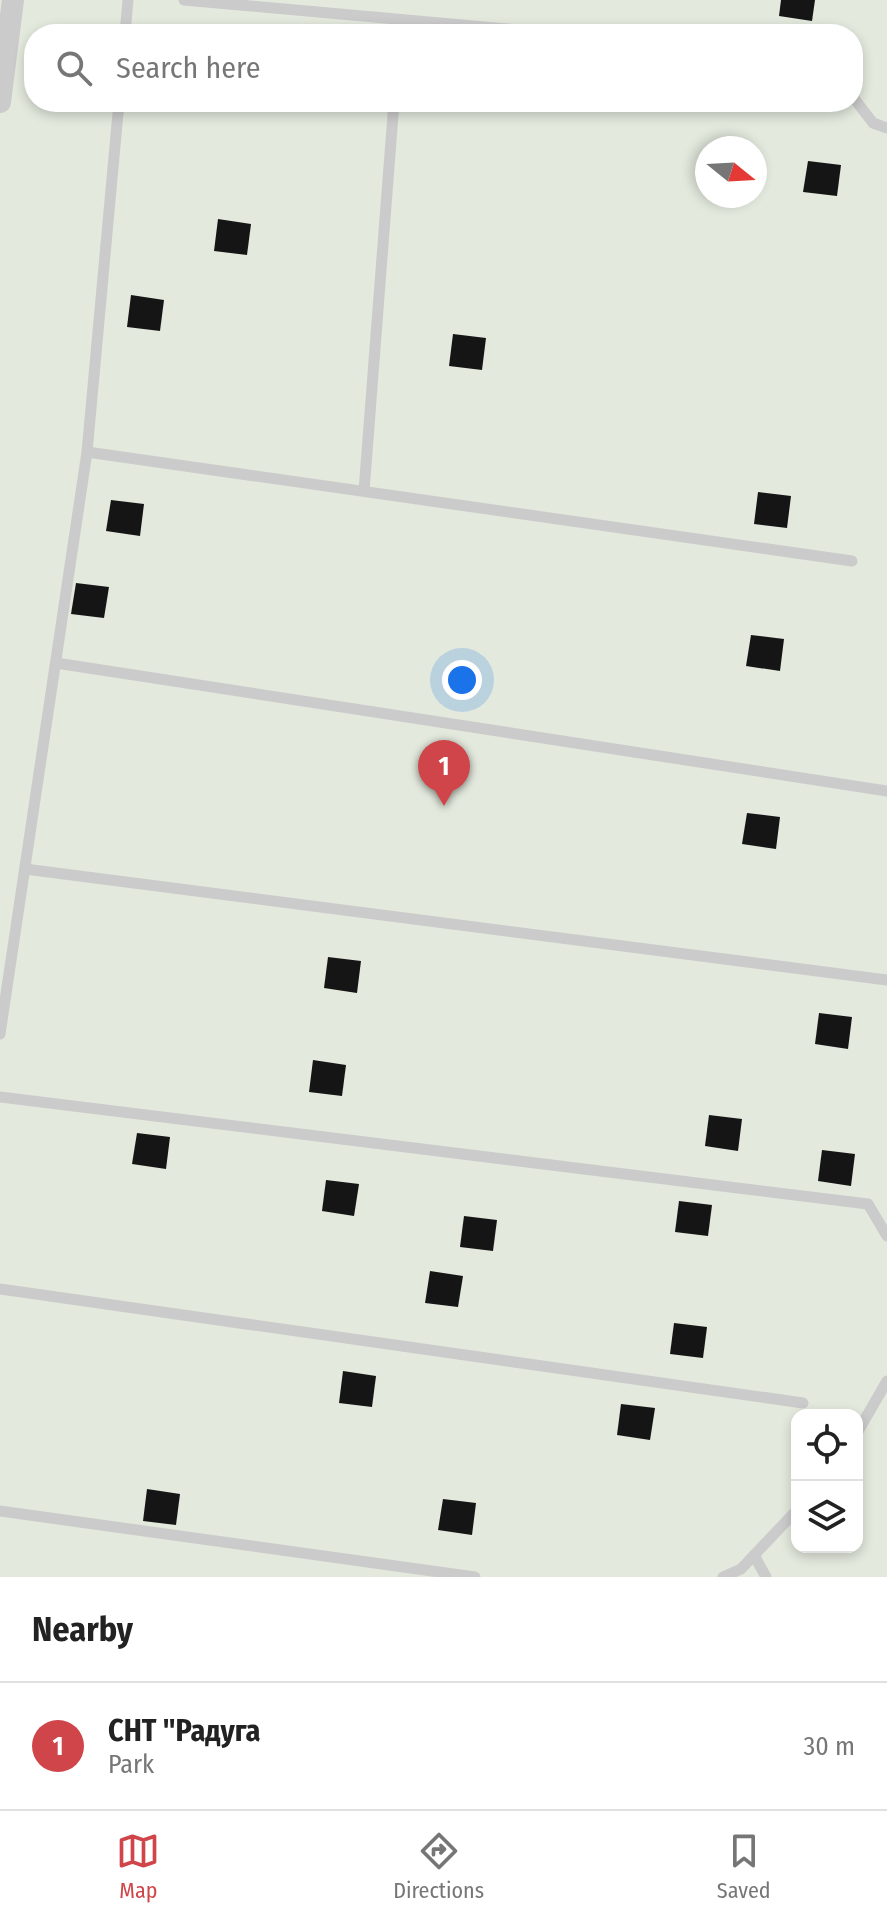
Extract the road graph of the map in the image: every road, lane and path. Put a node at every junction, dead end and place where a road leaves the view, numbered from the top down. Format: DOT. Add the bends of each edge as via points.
graph roads {
  1 [pos="13,0"];
  2 [pos="128,0"];
  3 [pos="184,0"];
  4 [pos="401,19"];
  5 [pos="126,24"];
  6 [pos="401,24"];
  7 [pos="455,24"];
  8 [pos="0,102"];
  9 [pos="863,110"];
  10 [pos="118,112"];
  11 [pos="393,112"];
  12 [pos="887,128"];
  13 [pos="87,452"];
  14 [pos="364,491"];
  15 [pos="852,561"];
  16 [pos="56,663"];
  17 [pos="887,791"];
  18 [pos="25,869"];
  19 [pos="887,980"];
  20 [pos="0,1034"];
  21 [pos="0,1097"];
  22 [pos="887,1236"];
  23 [pos="0,1289"];
  24 [pos="887,1381"];
  25 [pos="803,1403"];
  26 [pos="863,1423"];
  27 [pos="0,1511"];
  28 [pos="791,1516"];
  29 [pos="754,1555"];
  30 [pos="475,1577"];
  31 [pos="723,1577"];
  32 [pos="766,1577"];
  1 -- 8 [label="street"];
  2 -- 5 [label="lane"];
  3 -- 4 [label="lane"];
  4 -- 6 [label="lane"];
  4 -- 7 [label="lane"];
  9 -- 12 [label="lane" via="873,123"];
  10 -- 13 [label="lane"];
  11 -- 14 [label="lane"];
  13 -- 14 [label="lane"];
  13 -- 16 [label="lane"];
  14 -- 15 [label="lane"];
  16 -- 17 [label="lane"];
  16 -- 18 [label="lane"];
  18 -- 19 [label="lane"];
  18 -- 20 [label="lane"];
  21 -- 22 [label="lane" via="868,1204"];
  23 -- 25 [label="lane"];
  24 -- 26 [label="lane"];
  27 -- 30 [label="lane"];
  28 -- 29 [label="lane"];
  29 -- 31 [label="lane"];
  29 -- 32 [label="lane"];
}
